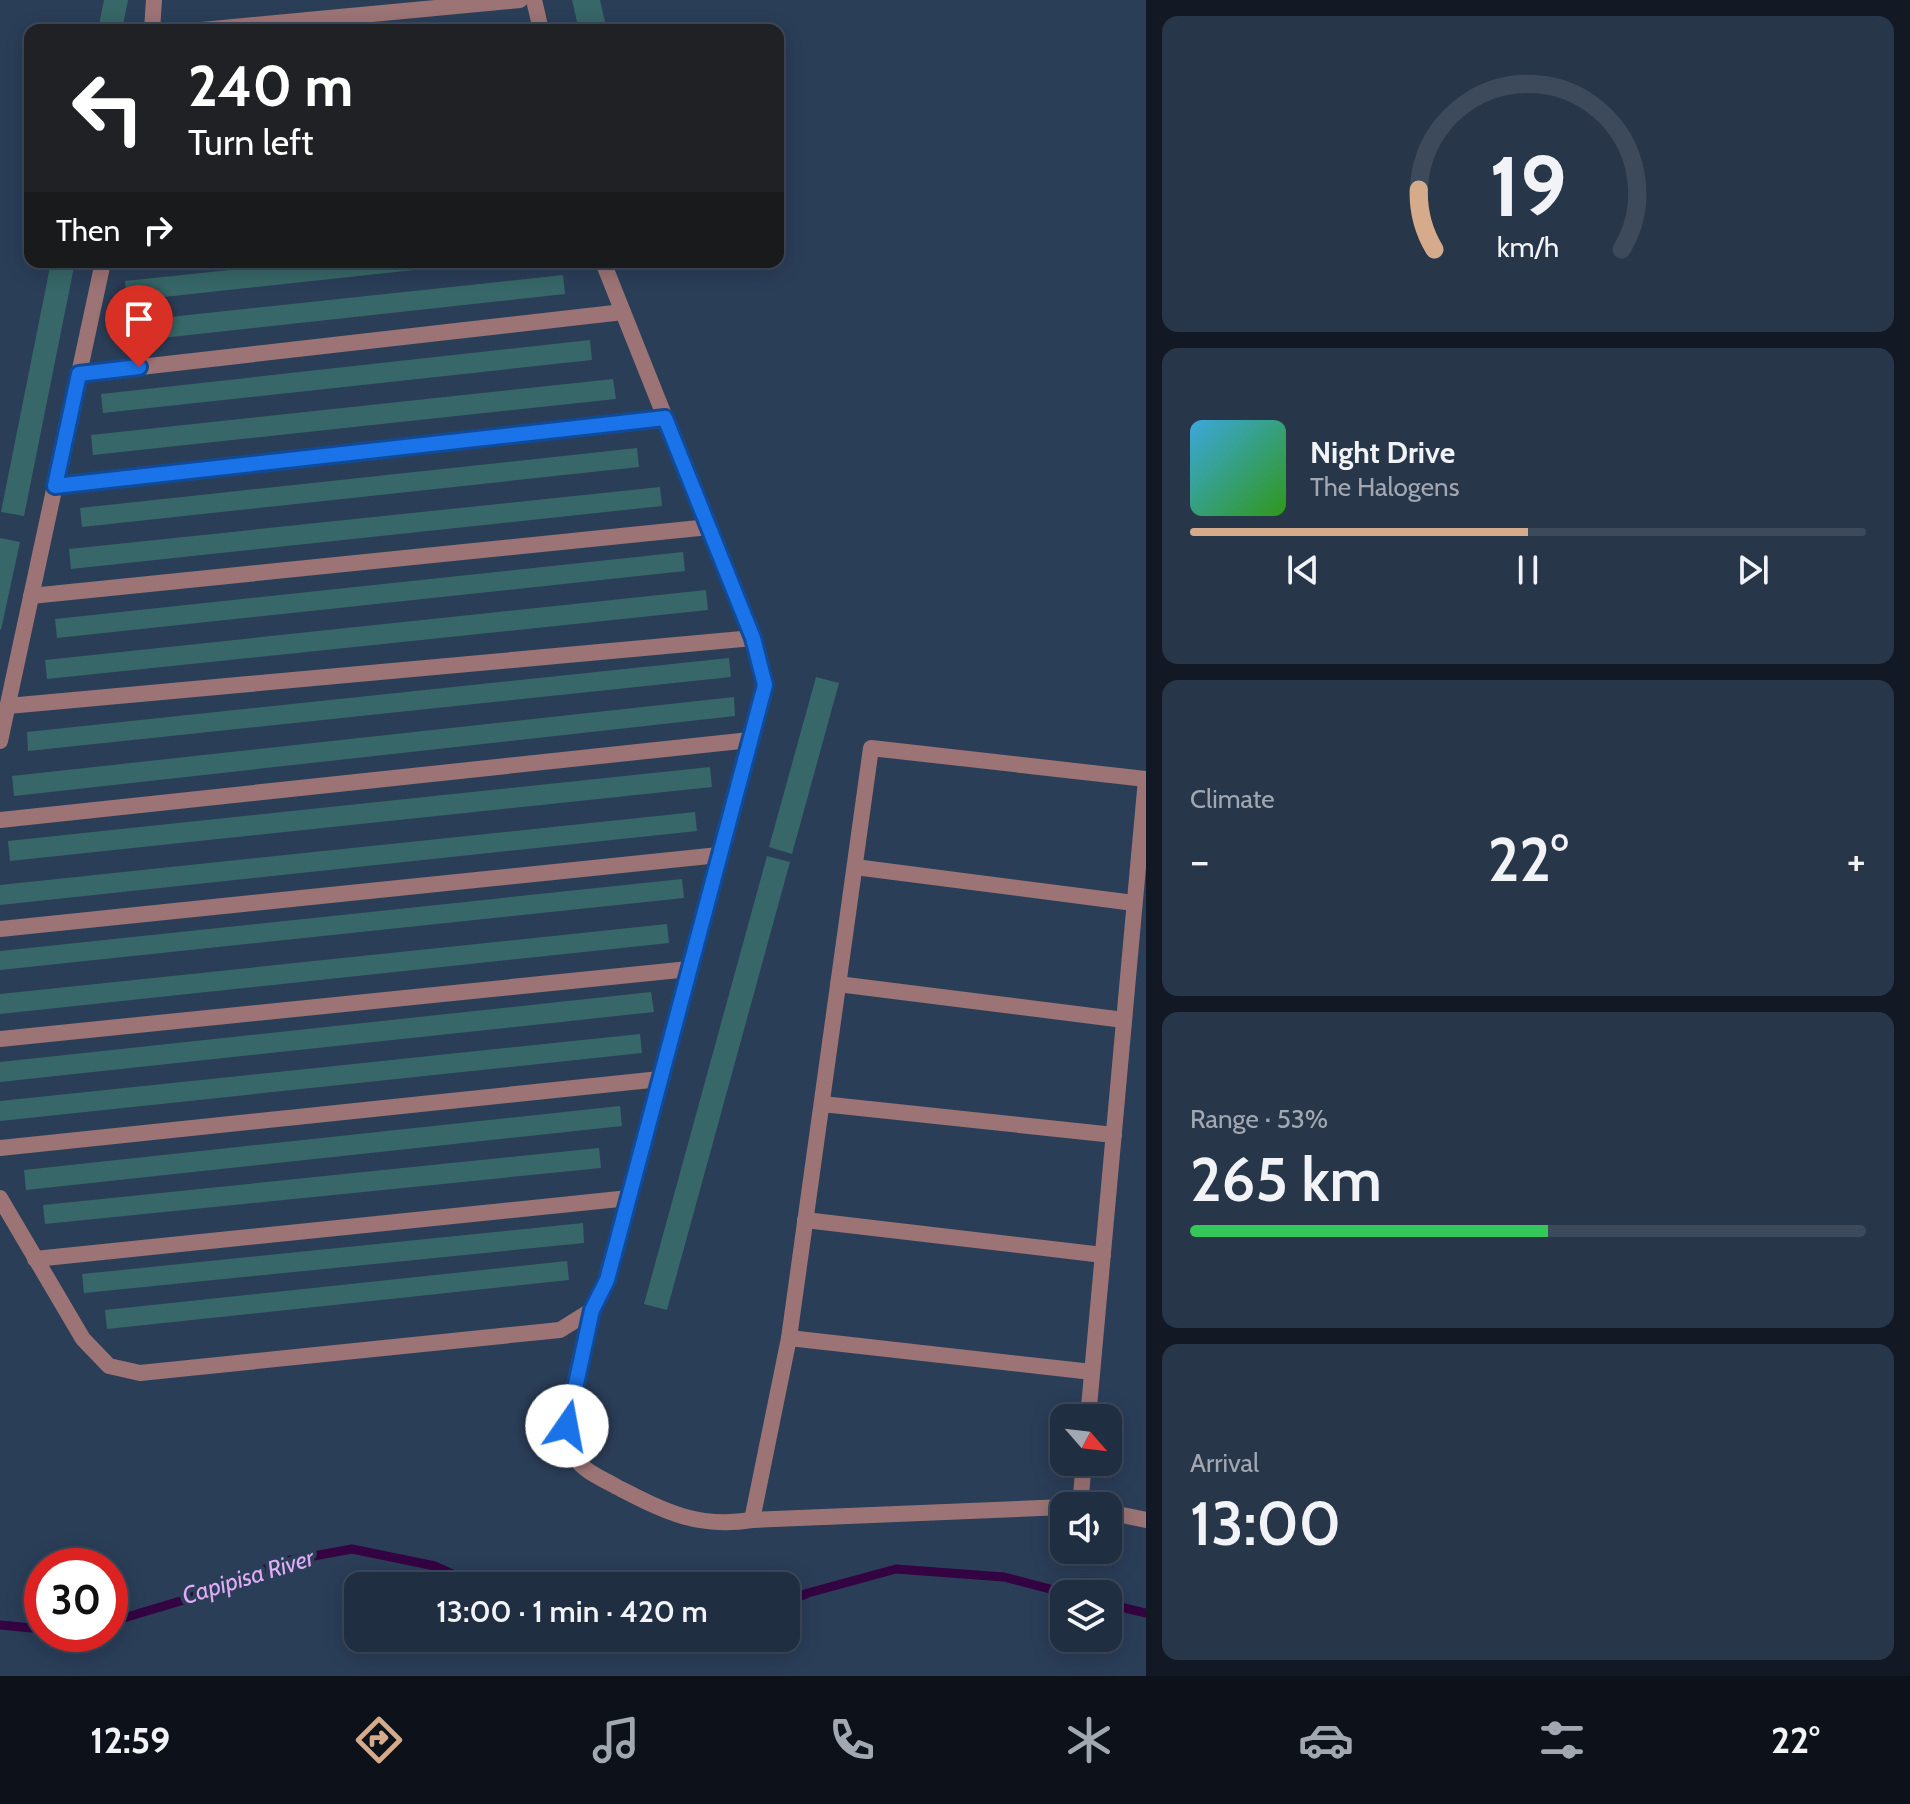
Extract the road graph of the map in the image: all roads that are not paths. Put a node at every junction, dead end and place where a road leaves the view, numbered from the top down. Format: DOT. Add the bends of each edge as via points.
graph roads {
  1 [pos="154,0"];
  2 [pos="520,0"];
  3 [pos="534,0"];
  4 [pos="152,24"];
  5 [pos="266,24"];
  6 [pos="540,24"];
  7 [pos="103,268"];
  8 [pos="605,268"];
  9 [pos="623,312"];
  10 [pos="79,374"];
  11 [pos="665,418"];
  12 [pos="55,486"];
  13 [pos="709,527"];
  14 [pos="31,596"];
  15 [pos="753,638"];
  16 [pos="8,706"];
  17 [pos="750,740"];
  18 [pos="0,741"];
  19 [pos="0,820"];
  20 [pos="719,855"];
  21 [pos="855,867"];
  22 [pos="1134,903"];
  23 [pos="0,929"];
  24 [pos="689,969"];
  25 [pos="838,984"];
  26 [pos="1124,1020"];
  27 [pos="0,1039"];
  28 [pos="660,1079"];
  29 [pos="822,1104"];
  30 [pos="1114,1135"];
  31 [pos="0,1148"];
  32 [pos="0,1198"];
  33 [pos="629,1198"];
  34 [pos="805,1220"];
  35 [pos="1103,1255"];
  36 [pos="35,1259"];
  37 [pos="592,1310"];
  38 [pos="789,1338"];
  39 [pos="1092,1372"];
  40 [pos="1089,1404"];
  41 [pos="1050,1508"];
  42 [pos="1122,1515"];
  43 [pos="752,1520"];
  44 [pos="1146,1520"];
  1 -- 4 [label="street"];
  2 -- 5 [label="street"];
  3 -- 6 [label="street"];
  7 -- 10 [label="street"];
  8 -- 9 [label="street"];
  9 -- 10 [label="street"];
  9 -- 11 [label="street"];
  10 -- 12 [label="street"];
  11 -- 12 [label="street"];
  11 -- 13 [label="street"];
  12 -- 14 [label="street"];
  13 -- 14 [label="street"];
  13 -- 15 [label="street"];
  14 -- 16 [label="street"];
  15 -- 16 [label="street"];
  15 -- 17 [label="street" via="765,685"];
  16 -- 18 [label="street"];
  17 -- 19 [label="street"];
  17 -- 20 [label="street"];
  20 -- 23 [label="street"];
  20 -- 24 [label="street"];
  21 -- 22 [label="street"];
  21 -- 22 [label="street" via="871,748 1146,779"];
  21 -- 25 [label="street"];
  22 -- 26 [label="street"];
  24 -- 27 [label="street"];
  24 -- 28 [label="street"];
  25 -- 26 [label="street"];
  25 -- 29 [label="street"];
  26 -- 30 [label="street"];
  28 -- 31 [label="street"];
  28 -- 33 [label="street"];
  29 -- 30 [label="street"];
  29 -- 34 [label="street"];
  30 -- 35 [label="street"];
  32 -- 36 [label="street"];
  33 -- 36 [label="street"];
  33 -- 37 [label="street" via="607,1280"];
  34 -- 35 [label="street"];
  34 -- 38 [label="street"];
  35 -- 39 [label="street"];
  36 -- 37 [label="street" via="83,1339 109,1366 140,1373 560,1330"];
  37 -- 43 [label="street" via="567,1426 571,1450 585,1470 668,1513 728,1524"];
  38 -- 39 [label="street"];
  38 -- 43 [label="street"];
  39 -- 40 [label="street"];
  41 -- 43 [label="street"];
  42 -- 44 [label="street"];
}
